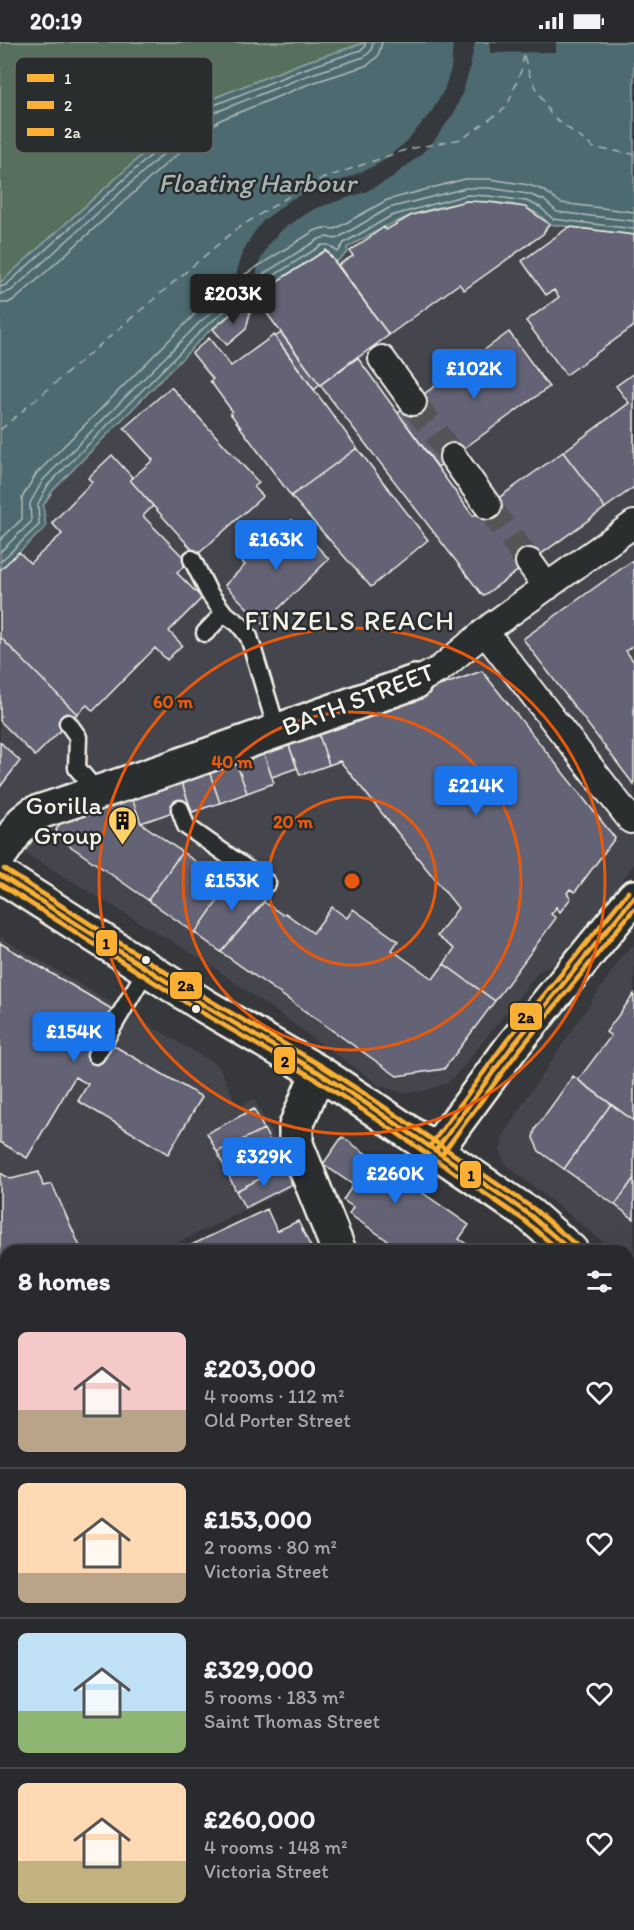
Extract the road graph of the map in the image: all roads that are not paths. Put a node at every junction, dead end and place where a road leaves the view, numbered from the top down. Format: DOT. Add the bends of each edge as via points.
graph roads {
  1 [pos="382,359"];
  2 [pos="413,402"];
  3 [pos="453,457"];
  4 [pos="488,506"];
  5 [pos="634,524"];
  6 [pos="192,559"];
  7 [pos="529,562"];
  8 [pos="547,587"];
  9 [pos="224,613"];
  10 [pos="485,632"];
  11 [pos="205,633"];
  12 [pos="415,682"];
  13 [pos="68,723"];
  14 [pos="277,730"];
  15 [pos="98,793"];
  16 [pos="180,809"];
  17 [pos="631,820"];
  18 [pos="0,855"];
  19 [pos="0,874"];
  20 [pos="267,884"];
  21 [pos="634,898"];
  22 [pos="147,969"];
  23 [pos="96,1055"];
  24 [pos="318,1072"];
  25 [pos="436,1150"];
  26 [pos="337,1245"];
  27 [pos="564,1245"];
  1 -- 2 [label="street"];
  3 -- 4 [label="street"];
  5 -- 8 [label="street, BATH STREET"];
  6 -- 9 [label="lane"];
  7 -- 8 [label="street"];
  8 -- 10 [label="street, BATH STREET"];
  9 -- 11 [label="lane"];
  9 -- 14 [label="lane" via="249,638"];
  10 -- 12 [label="street, BATH STREET" via="440,669"];
  10 -- 17 [label="street"];
  12 -- 14 [label="street, BATH STREET"];
  13 -- 15 [label="lane" via="78,736 77,768"];
  14 -- 15 [label="street, BATH STREET" via="168,776"];
  15 -- 18 [label="street, BATH STREET" via="33,814"];
  16 -- 20 [label="lane" via="186,826"];
  19 -- 22 [label="street"];
  21 -- 25 [label="street" via="511,1048"];
  22 -- 23 [label="lane"];
  22 -- 24 [label="street"];
  24 -- 25 [label="street"];
  24 -- 26 [label="street" via="296,1126 296,1144"];
  25 -- 27 [label="street" via="530,1215"];
}
